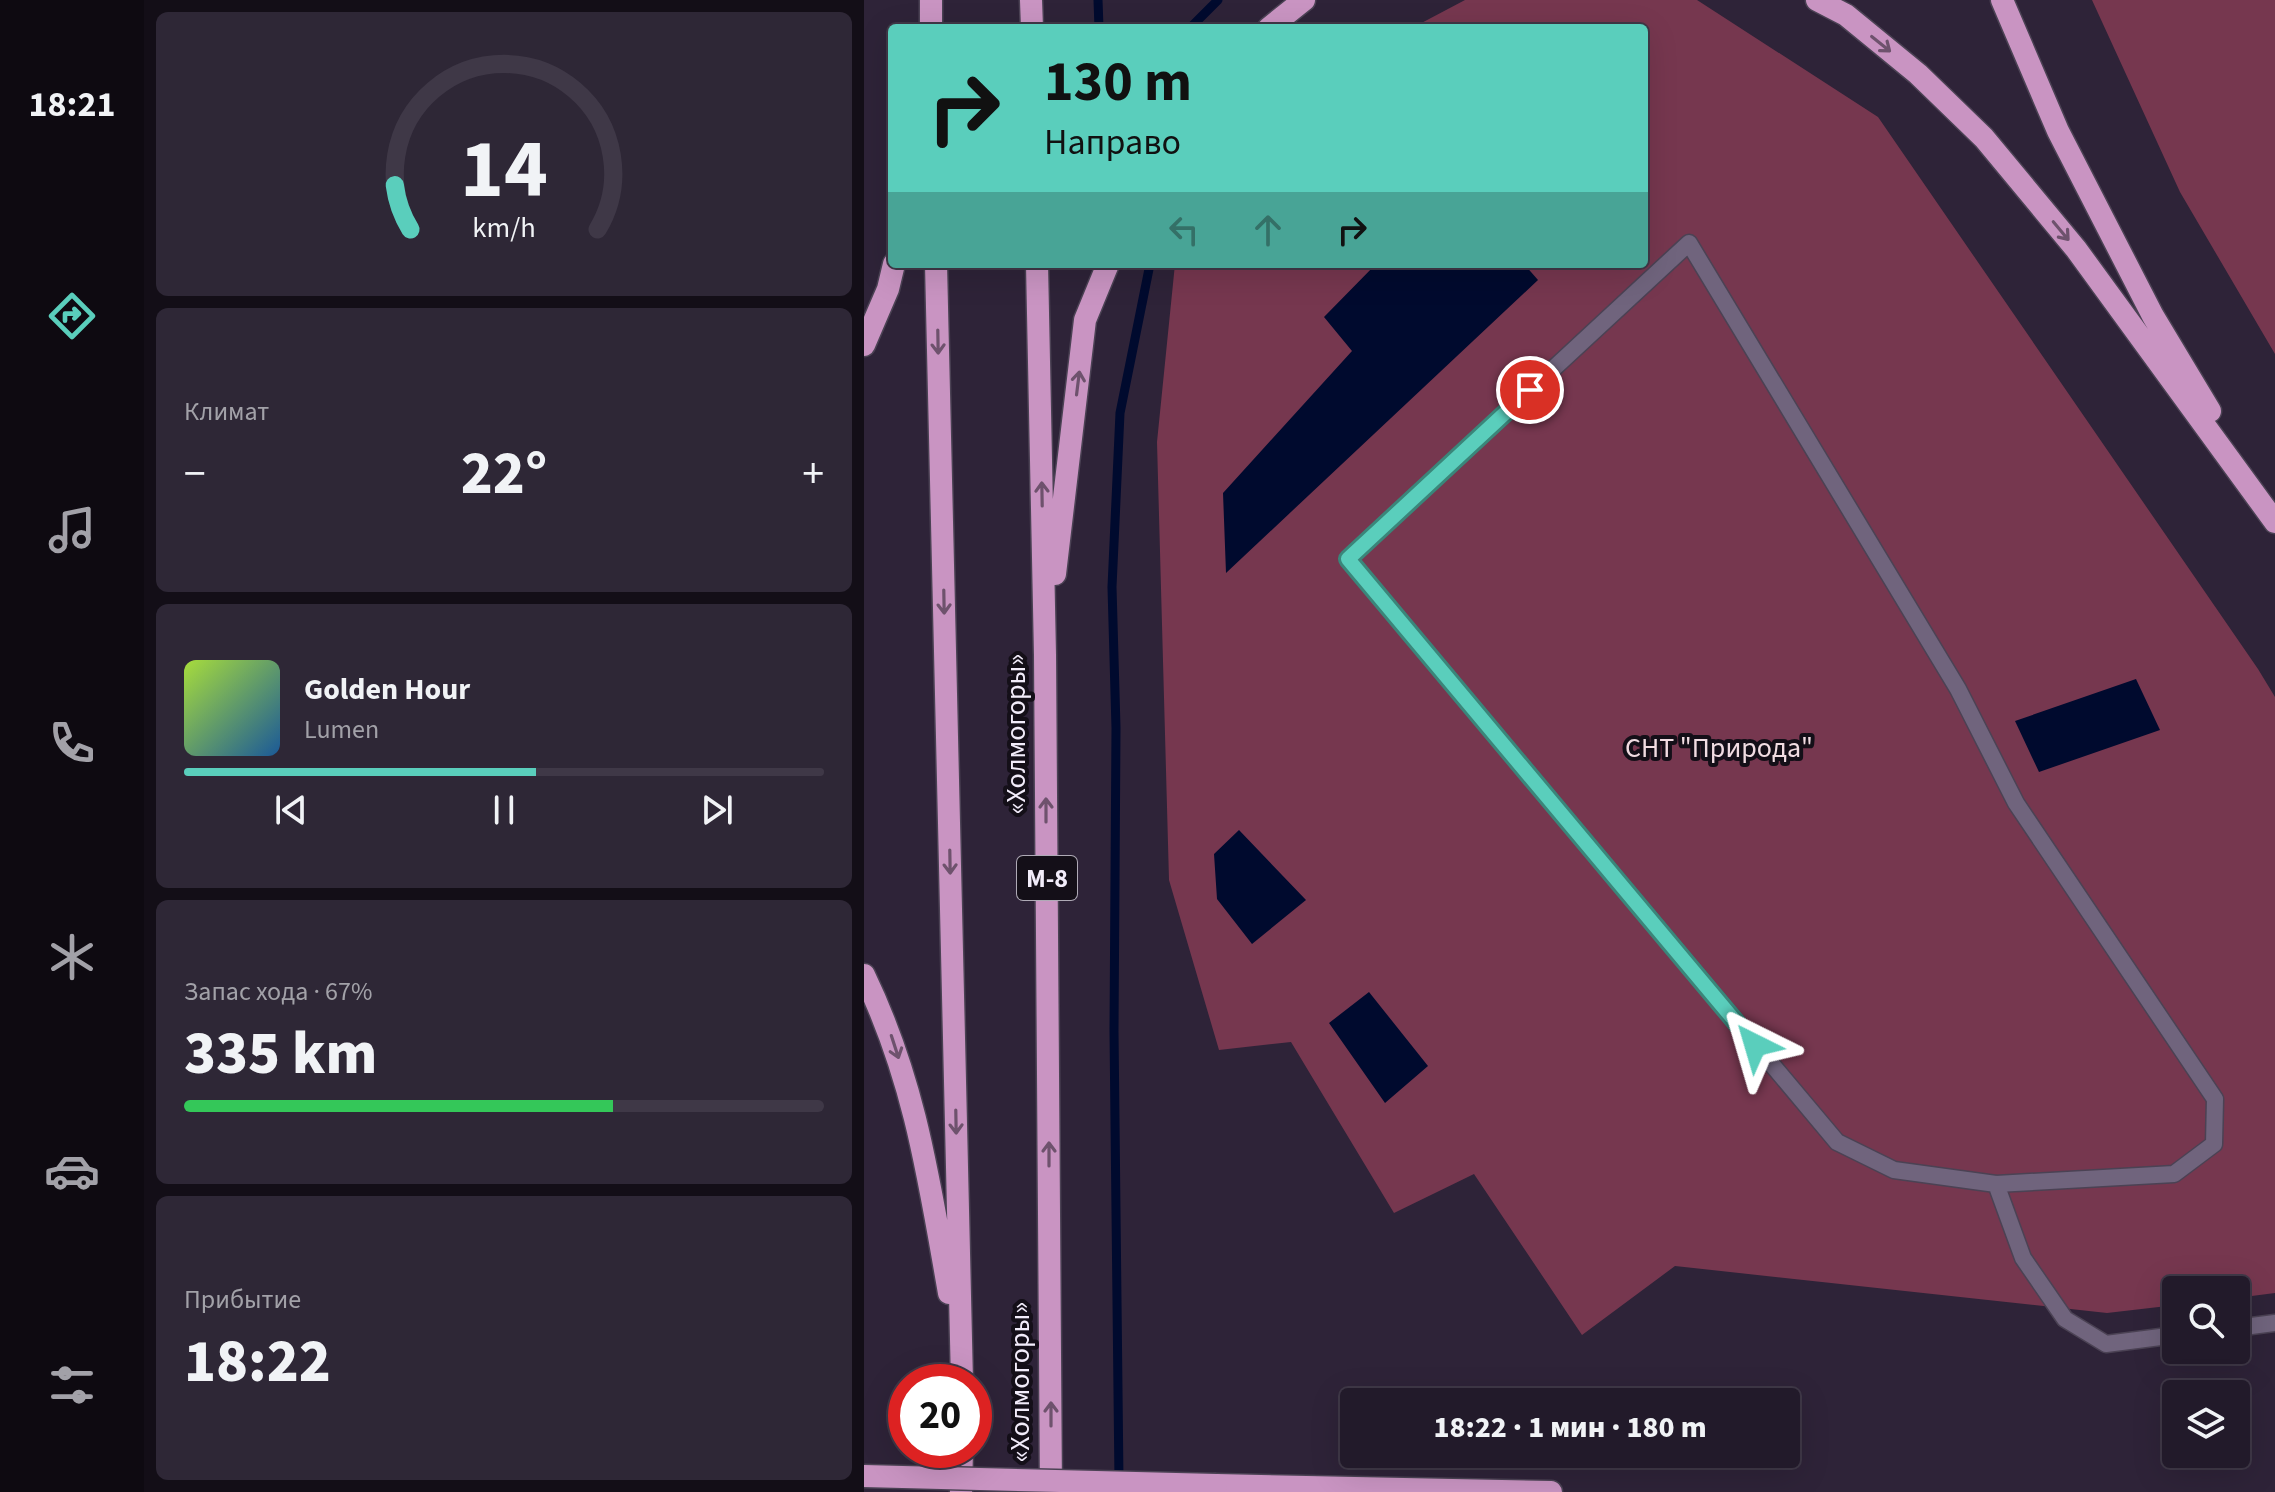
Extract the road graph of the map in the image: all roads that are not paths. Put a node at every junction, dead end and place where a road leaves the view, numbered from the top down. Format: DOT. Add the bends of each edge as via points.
graph roads {
  1 [pos="931,0"];
  2 [pos="1031,0"];
  3 [pos="1304,0"];
  4 [pos="1817,0"];
  5 [pos="2002,0"];
  6 [pos="931,24"];
  7 [pos="1032,24"];
  8 [pos="1273,24"];
  9 [pos="893,268"];
  10 [pos="936,268"];
  11 [pos="1037,268"];
  12 [pos="1106,268"];
  13 [pos="864,345"];
  14 [pos="2275,520"];
  15 [pos="1045,655"];
  16 [pos="864,975"];
  17 [pos="1996,1184"];
  18 [pos="2275,1323"];
  19 [pos="2250,1326"];
  20 [pos="2162,1337"];
  21 [pos="960,1364"];
  22 [pos="962,1364"];
  23 [pos="962,1468"];
  24 [pos="864,1476"];
  25 [pos="1409,1490"];
  26 [pos="961,1492"];
  27 [pos="1051,1492"];
  28 [pos="1551,1492"];
  1 -- 6 [label="highway"];
  2 -- 7 [label="highway"];
  3 -- 8 [label="highway"];
  4 -- 14 [label="highway, one-way" via="1846,15 1918,74 1984,138 2076,249"];
  5 -- 14 [label="highway" via="2058,131 2153,316"];
  9 -- 13 [label="highway"];
  10 -- 22 [label="highway, «Холмогоры», one-way"];
  15 -- 11 [label="highway, «Холмогоры» / М-8, one-way"];
  15 -- 12 [label="highway, one-way" via="1085,320"];
  27 -- 15 [label="highway, «Холмогоры» / М-8, one-way"];
  16 -- 21 [label="highway, one-way" via="912,1098"];
  17 -- 17 [label="lane" via="2174,1174 2214,1144 2215,1099 2016,803 1958,689 1689,243 1348,559 1837,1142 1894,1170"];
  17 -- 20 [label="lane" via="2023,1258 2065,1319 2106,1344"];
  18 -- 19 [label="lane"];
  23 -- 26 [label="highway, «Холмогоры»"];
  24 -- 25 [label="highway, bridge"];
  25 -- 28 [label="highway"];
}
